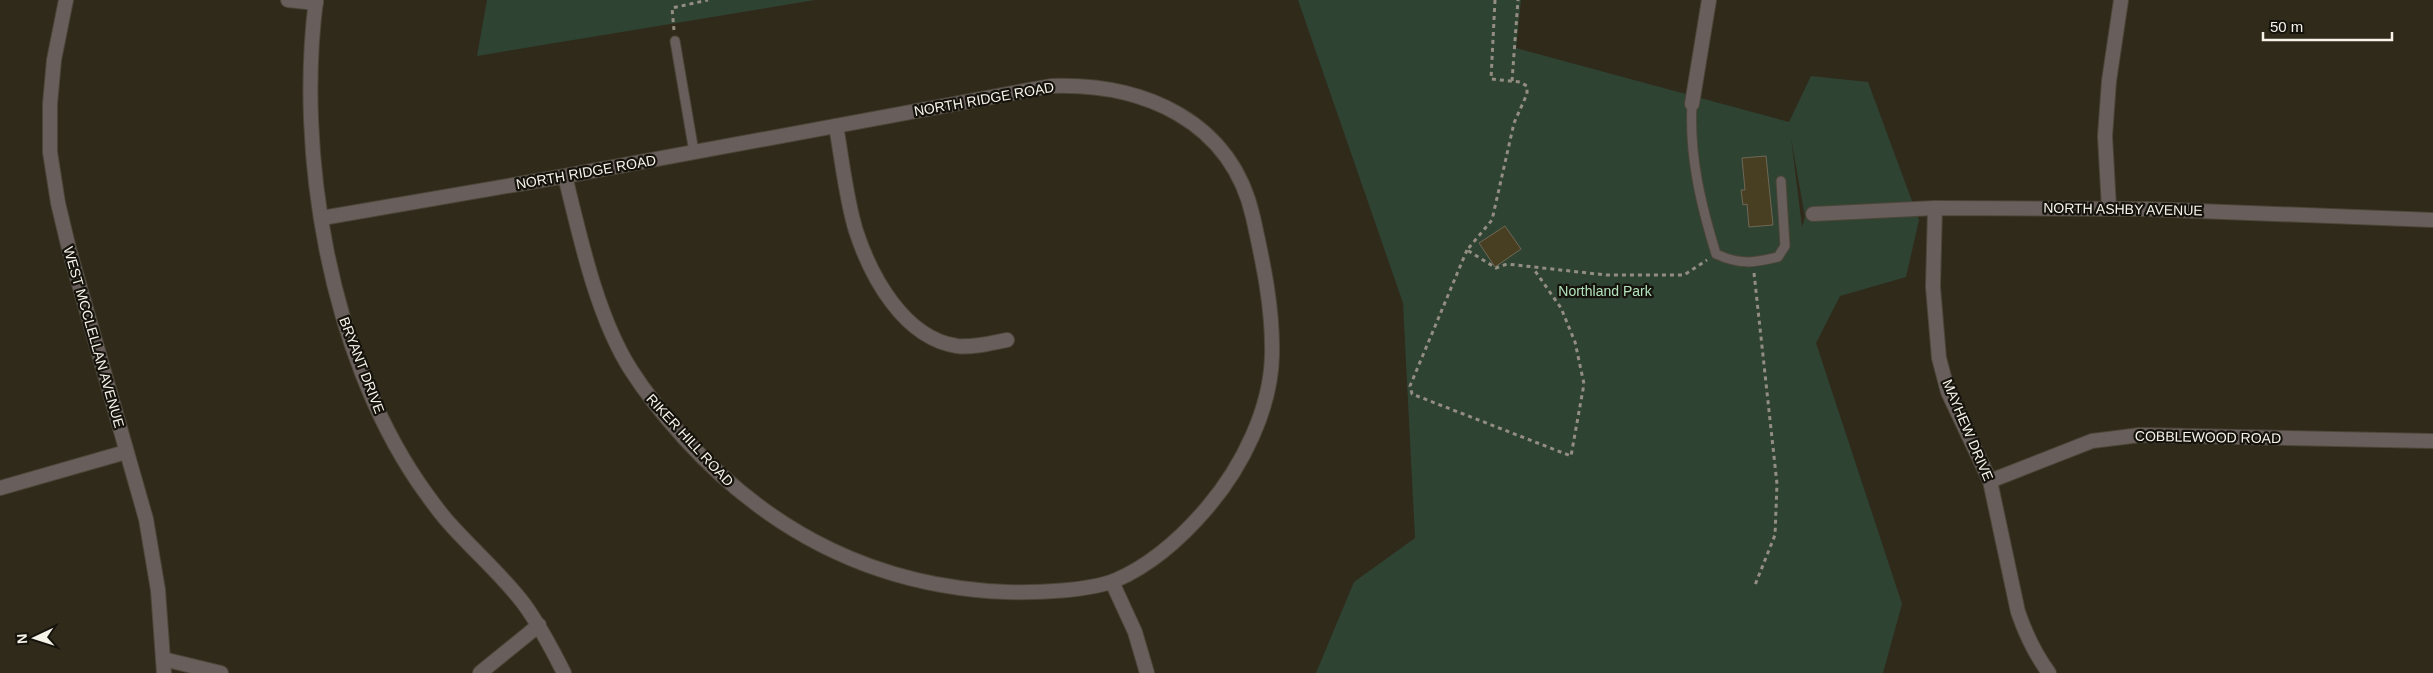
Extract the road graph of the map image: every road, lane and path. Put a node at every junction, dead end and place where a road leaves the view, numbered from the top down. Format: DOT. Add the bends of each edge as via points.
graph roads {
  1 [pos="66,0"];
  2 [pos="288,0"];
  3 [pos="708,0"];
  4 [pos="1495,0"];
  5 [pos="1518,0"];
  6 [pos="1709,0"];
  7 [pos="2121,0"];
  8 [pos="316,2"];
  9 [pos="675,41"];
  10 [pos="1512,81"];
  11 [pos="1692,104"];
  12 [pos="836,126"];
  13 [pos="694,152"];
  14 [pos="565,176"];
  15 [pos="1781,182"];
  16 [pos="1935,208"];
  17 [pos="2109,208"];
  18 [pos="1813,214"];
  19 [pos="322,218"];
  20 [pos="2433,220"];
  21 [pos="1467,250"];
  22 [pos="1716,254"];
  23 [pos="1753,263"];
  24 [pos="1532,268"];
  25 [pos="1006,340"];
  26 [pos="2433,441"];
  27 [pos="126,452"];
  28 [pos="1990,481"];
  29 [pos="0,488"];
  30 [pos="1112,582"];
  31 [pos="1755,585"];
  32 [pos="539,626"];
  33 [pos="163,666"];
  34 [pos="221,673"];
  35 [pos="480,673"];
  36 [pos="564,673"];
  37 [pos="1147,673"];
  38 [pos="2049,673"];
  1 -- 27 [label="street, WEST MCCLELLAN AVENUE" via="53,69 50,152 69,249"];
  2 -- 8 [label="street"];
  3 -- 9 [label="path" via="672,8"];
  4 -- 10 [label="path" via="1491,79"];
  5 -- 10 [label="path"];
  6 -- 11 [label="street"];
  7 -- 17 [label="street" via="2108,82 2105,136"];
  8 -- 19 [label="street, BRYANT DRIVE" via="310,89"];
  9 -- 13 [label="lane"];
  10 -- 21 [label="path" via="1526,86 1527,94 1514,123 1492,220"];
  11 -- 22 [label="lane" via="1693,160"];
  12 -- 13 [label="street, NORTH RIDGE ROAD"];
  12 -- 25 [label="street" via="856,229 867,260 902,314 918,329 957,346"];
  12 -- 30 [label="street, NORTH RIDGE ROAD" via="1051,86 1084,85 1127,92 1170,107 1196,124 1234,168 1249,200 1267,279 1272,356 1259,418 1233,473 1196,520 1151,560"];
  13 -- 14 [label="street, NORTH RIDGE ROAD"];
  14 -- 19 [label="street, NORTH RIDGE ROAD"];
  14 -- 30 [label="street, RIKER HILL ROAD" via="596,291 628,366 654,405 708,464 767,513 805,538 846,558 932,584 977,591 1022,592 1067,590"];
  15 -- 23 [label="lane" via="1785,246 1778,257"];
  16 -- 17 [label="street, NORTH ASHBY AVENUE"];
  16 -- 18 [label="street, NORTH ASHBY AVENUE"];
  16 -- 28 [label="street, MAYHEW DRIVE" via="1933,287 1939,358 1948,392"];
  17 -- 20 [label="street, NORTH ASHBY AVENUE"];
  19 -- 32 [label="street, BRYANT DRIVE" via="332,278 348,337 384,424 417,480 448,523 523,603"];
  21 -- 24 [label="path" via="1496,268 1506,264"];
  21 -- 24 [label="path" via="1410,386 1412,394 1571,456 1584,384 1574,342 1561,308"];
  22 -- 23 [label="lane" via="1732,262"];
  22 -- 24 [label="path" via="1684,275 1606,275"];
  23 -- 31 [label="path" via="1776,484 1775,535"];
  26 -- 28 [label="street, COBBLEWOOD ROAD" via="2140,435 2092,441"];
  27 -- 29 [label="street"];
  27 -- 33 [label="street, WEST MCCLELLAN AVENUE" via="147,528 158,590"];
  28 -- 38 [label="street, MAYHEW DRIVE" via="2018,612 2032,647"];
  30 -- 37 [label="street" via="1135,632"];
  32 -- 35 [label="street"];
  32 -- 36 [label="street, BRYANT DRIVE"];
  33 -- 34 [label="street"];
}
